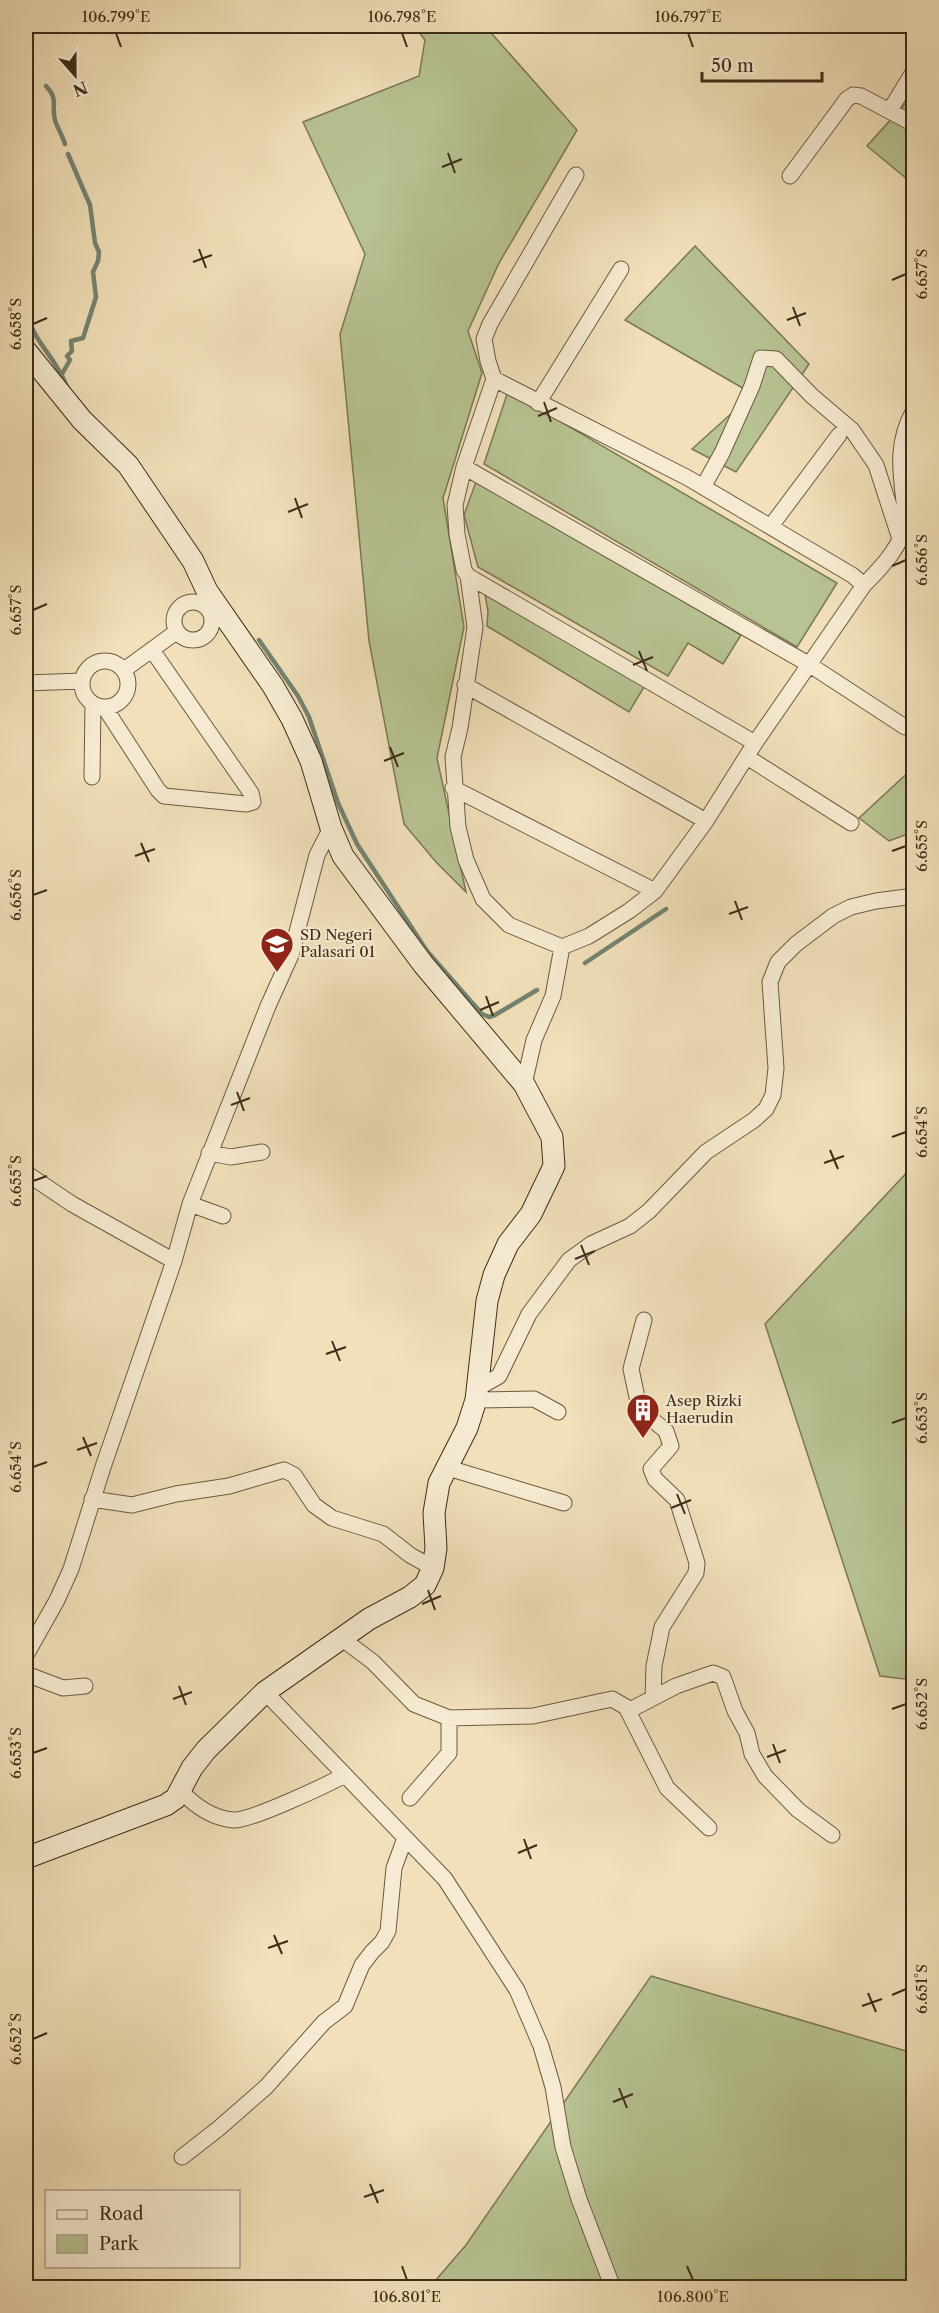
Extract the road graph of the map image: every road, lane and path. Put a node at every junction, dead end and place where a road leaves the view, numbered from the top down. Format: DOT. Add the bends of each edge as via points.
graph roads {
  1 [pos="914,71"];
  2 [pos="890,110"];
  3 [pos="914,124"];
  4 [pos="576,175"];
  5 [pos="790,176"];
  6 [pos="621,269"];
  7 [pos="26,351"];
  8 [pos="494,379"];
  9 [pos="538,403"];
  10 [pos="914,410"];
  11 [pos="839,435"];
  12 [pos="899,449"];
  13 [pos="914,458"];
  14 [pos="464,467"];
  15 [pos="703,487"];
  16 [pos="771,526"];
  17 [pos="900,539"];
  18 [pos="468,576"];
  19 [pos="864,585"];
  20 [pos="214,609"];
  21 [pos="176,632"];
  22 [pos="152,650"];
  23 [pos="810,665"];
  24 [pos="124,670"];
  25 [pos="82,681"];
  26 [pos="26,684"];
  27 [pos="465,685"];
  28 [pos="99,706"];
  29 [pos="905,727"];
  30 [pos="755,743"];
  31 [pos="747,757"];
  32 [pos="92,777"];
  33 [pos="453,788"];
  34 [pos="706,820"];
  35 [pos="851,823"];
  36 [pos="331,828"];
  37 [pos="655,891"];
  38 [pos="914,896"];
  39 [pos="562,947"];
  40 [pos="524,1084"];
  41 [pos="262,1152"];
  42 [pos="209,1153"];
  43 [pos="26,1173"];
  44 [pos="190,1204"];
  45 [pos="222,1216"];
  46 [pos="174,1261"];
  47 [pos="644,1320"];
  48 [pos="477,1394"];
  49 [pos="558,1412"];
  50 [pos="446,1467"];
  51 [pos="92,1499"];
  52 [pos="564,1503"];
  53 [pos="434,1568"];
  54 [pos="341,1638"];
  55 [pos="26,1655"];
  56 [pos="27,1677"];
  57 [pos="85,1686"];
  58 [pos="265,1692"];
  59 [pos="653,1698"];
  60 [pos="628,1711"];
  61 [pos="449,1718"];
  62 [pos="345,1775"];
  63 [pos="181,1791"];
  64 [pos="410,1798"];
  65 [pos="709,1828"];
  66 [pos="832,1835"];
  67 [pos="405,1838"];
  68 [pos="26,1858"];
  69 [pos="182,2157"];
  70 [pos="613,2288"];
  1 -- 2 [label="street"];
  2 -- 3 [label="street"];
  2 -- 5 [label="street" via="861,96 849,97"];
  4 -- 8 [label="street" via="490,324 484,339"];
  6 -- 9 [label="street"];
  7 -- 20 [label="main road" via="81,420 128,465 193,561"];
  8 -- 9 [label="street"];
  8 -- 14 [label="street"];
  9 -- 15 [label="street"];
  10 -- 12 [label="street"];
  11 -- 16 [label="street"];
  12 -- 13 [label="street"];
  12 -- 17 [label="street" via="906,519"];
  14 -- 18 [label="street" via="455,505 457,534"];
  14 -- 23 [label="street"];
  15 -- 16 [label="street"];
  15 -- 17 [label="street" via="722,453 762,358 777,359 852,430 876,465"];
  16 -- 19 [label="street"];
  17 -- 19 [label="street"];
  18 -- 27 [label="street" via="475,627"];
  18 -- 30 [label="street"];
  19 -- 23 [label="street"];
  20 -- 21 [label="street" via="212,624 200,639 187,640"];
  20 -- 21 [label="street" via="195,602 183,604 173,619"];
  20 -- 36 [label="main road" via="273,686 292,719 311,760"];
  21 -- 22 [label="street"];
  22 -- 24 [label="street"];
  22 -- 28 [label="street" via="251,793 253,802 164,796"];
  23 -- 29 [label="street"];
  23 -- 30 [label="street"];
  24 -- 25 [label="street" via="102,661 89,668"];
  24 -- 28 [label="street" via="129,682 125,697 113,706"];
  25 -- 26 [label="street"];
  25 -- 28 [label="street" via="85,696"];
  27 -- 33 [label="street" via="453,757"];
  27 -- 34 [label="street"];
  28 -- 32 [label="street"];
  30 -- 31 [label="street"];
  31 -- 34 [label="street"];
  31 -- 35 [label="street"];
  33 -- 37 [label="street"];
  33 -- 39 [label="street" via="466,860 483,899 509,925"];
  34 -- 37 [label="street"];
  36 -- 40 [label="main road" via="358,879"];
  36 -- 42 [label="street" via="317,855 291,955"];
  37 -- 39 [label="street" via="588,936"];
  38 -- 48 [label="street" via="868,903 833,915 778,962 770,982 776,1068 773,1095 766,1109 706,1152 630,1226 591,1244 569,1260 529,1314 499,1376"];
  39 -- 40 [label="street" via="553,996 534,1040"];
  40 -- 48 [label="main road" via="552,1137 554,1166 494,1275 487,1301"];
  41 -- 42 [label="street" via="231,1157"];
  42 -- 44 [label="street"];
  43 -- 46 [label="street" via="72,1204"];
  44 -- 45 [label="street"];
  44 -- 46 [label="street"];
  46 -- 51 [label="street"];
  47 -- 59 [label="street" via="631,1369 644,1413 666,1431 670,1446 651,1469 655,1479 677,1500 697,1563 696,1573 662,1627 654,1666"];
  48 -- 49 [label="street" via="534,1399"];
  48 -- 50 [label="main road" via="467,1428"];
  50 -- 52 [label="street"];
  50 -- 53 [label="main road" via="434,1513"];
  51 -- 53 [label="street" via="132,1505 229,1486 284,1470 294,1475 314,1505 332,1518 383,1534"];
  51 -- 55 [label="street" via="71,1569"];
  53 -- 54 [label="main road" via="425,1585 410,1597"];
  54 -- 58 [label="main road"];
  54 -- 61 [label="street" via="373,1662 414,1704"];
  56 -- 57 [label="street" via="63,1688"];
  58 -- 62 [label="street"];
  58 -- 63 [label="main road" via="206,1750"];
  59 -- 60 [label="street"];
  59 -- 66 [label="street" via="713,1673 723,1677 752,1754 765,1776 798,1810"];
  60 -- 61 [label="street" via="612,1700 533,1716"];
  60 -- 65 [label="street" via="667,1788"];
  61 -- 64 [label="street" via="448,1753"];
  62 -- 63 [label="street" via="234,1821 206,1813"];
  62 -- 67 [label="street"];
  63 -- 68 [label="main road" via="151,1812"];
  67 -- 69 [label="street" via="394,1868 388,1931 362,1965 345,2006 324,2022 266,2087"];
  67 -- 70 [label="street" via="445,1879 517,1990 541,2046 563,2147"];
}
